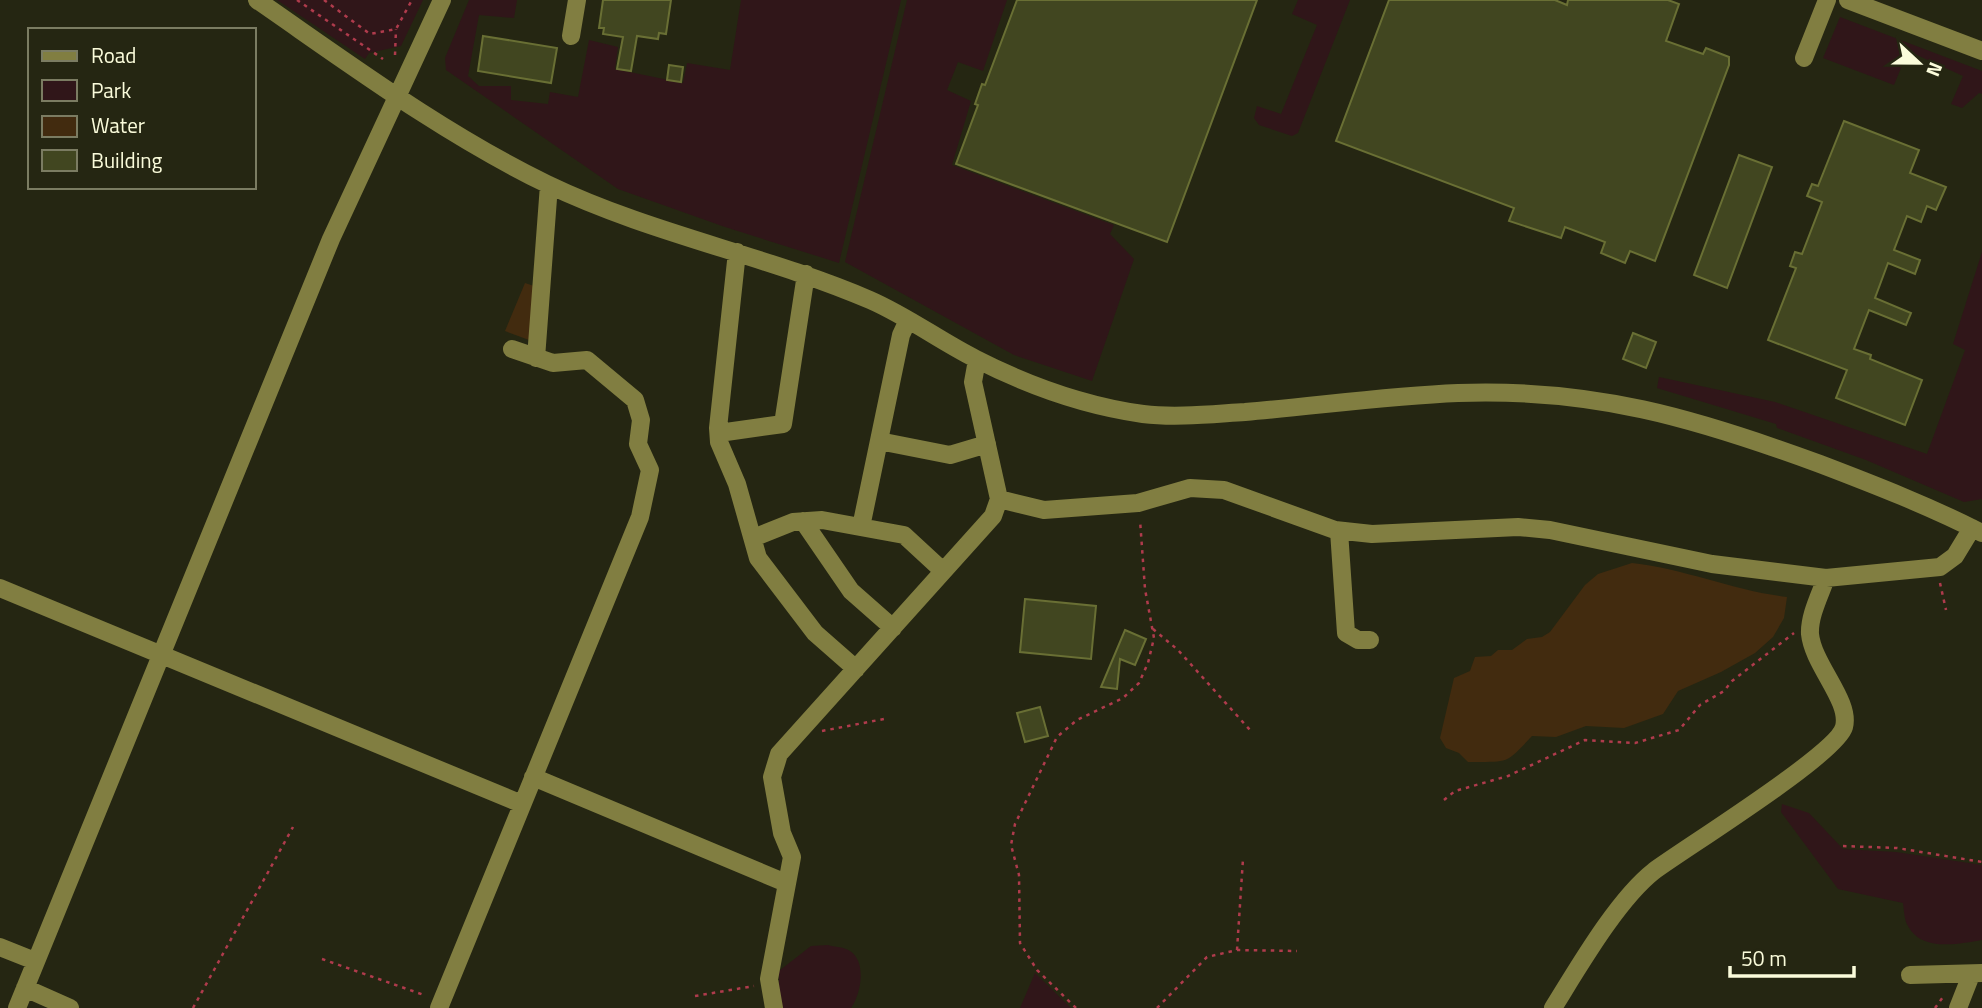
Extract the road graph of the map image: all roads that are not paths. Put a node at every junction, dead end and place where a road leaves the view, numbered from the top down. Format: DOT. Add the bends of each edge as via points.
graph roads {
  1 [pos="257,0"];
  2 [pos="442,0"];
  3 [pos="577,0"];
  4 [pos="1827,0"];
  5 [pos="1848,0"];
  6 [pos="571,36"];
  7 [pos="1982,51"];
  8 [pos="1804,58"];
  9 [pos="398,98"];
  10 [pos="549,185"];
  11 [pos="737,252"];
  12 [pos="806,274"];
  13 [pos="908,320"];
  14 [pos="512,349"];
  15 [pos="536,358"];
  16 [pos="977,359"];
  17 [pos="726,432"];
  18 [pos="879,442"];
  19 [pos="987,444"];
  20 [pos="999,499"];
  21 [pos="803,522"];
  22 [pos="861,527"];
  23 [pos="1977,530"];
  24 [pos="1339,531"];
  25 [pos="752,533"];
  26 [pos="943,571"];
  27 [pos="1825,578"];
  28 [pos="0,588"];
  29 [pos="893,628"];
  30 [pos="1370,640"];
  31 [pos="161,656"];
  32 [pos="856,669"];
  33 [pos="533,777"];
  34 [pos="522,804"];
  35 [pos="786,883"];
  36 [pos="0,947"];
  37 [pos="35,961"];
  38 [pos="1976,974"];
  39 [pos="1910,975"];
  40 [pos="25,988"];
  41 [pos="440,1004"];
  42 [pos="17,1008"];
  43 [pos="71,1008"];
  44 [pos="774,1008"];
  45 [pos="1553,1008"];
  46 [pos="1958,1008"];
  1 -- 9 [label="street"];
  2 -- 9 [label="street"];
  3 -- 6 [label="street"];
  4 -- 8 [label="street"];
  5 -- 7 [label="street"];
  9 -- 10 [label="street"];
  9 -- 31 [label="street" via="331,239"];
  10 -- 11 [label="street" via="635,220"];
  10 -- 15 [label="street"];
  11 -- 12 [label="street"];
  11 -- 25 [label="street" via="718,428"];
  12 -- 13 [label="street"];
  12 -- 17 [label="street" via="782,424"];
  13 -- 16 [label="street"];
  13 -- 18 [label="street"];
  14 -- 15 [label="street"];
  15 -- 33 [label="street" via="553,363 587,360 635,400 641,420 639,444 650,470 640,517"];
  16 -- 19 [label="street" via="973,382"];
  16 -- 23 [label="street" via="1026,382 1145,414 1213,414 1458,393 1565,395 1602,401 1665,412 1730,431 1903,495"];
  18 -- 19 [label="street" via="950,455"];
  18 -- 22 [label="street"];
  19 -- 20 [label="street"];
  20 -- 24 [label="street" via="1045,510 1138,503 1190,488 1224,490"];
  20 -- 26 [label="street" via="993,516"];
  21 -- 22 [label="street" via="822,520"];
  21 -- 25 [label="street"];
  21 -- 29 [label="street" via="851,591"];
  22 -- 26 [label="street" via="904,535"];
  23 -- 27 [label="street" via="1955,556 1938,567"];
  24 -- 27 [label="street" via="1539,529 1712,564"];
  24 -- 30 [label="street" via="1346,633"];
  25 -- 32 [label="street" via="758,558 815,634"];
  26 -- 29 [label="street"];
  27 -- 45 [label="street" via="1811,625 1816,658 1846,715 1844,730 1777,787 1651,873 1595,941"];
  28 -- 31 [label="street"];
  29 -- 32 [label="street"];
  31 -- 34 [label="street"];
  31 -- 37 [label="street"];
  32 -- 35 [label="street" via="779,754 772,777 782,833 792,857"];
  33 -- 34 [label="street"];
  33 -- 35 [label="street"];
  34 -- 41 [label="street"];
  35 -- 44 [label="street" via="769,983"];
  36 -- 37 [label="street"];
  37 -- 40 [label="street"];
  38 -- 39 [label="street"];
  38 -- 46 [label="street"];
  40 -- 42 [label="street"];
  40 -- 43 [label="street"];
}
